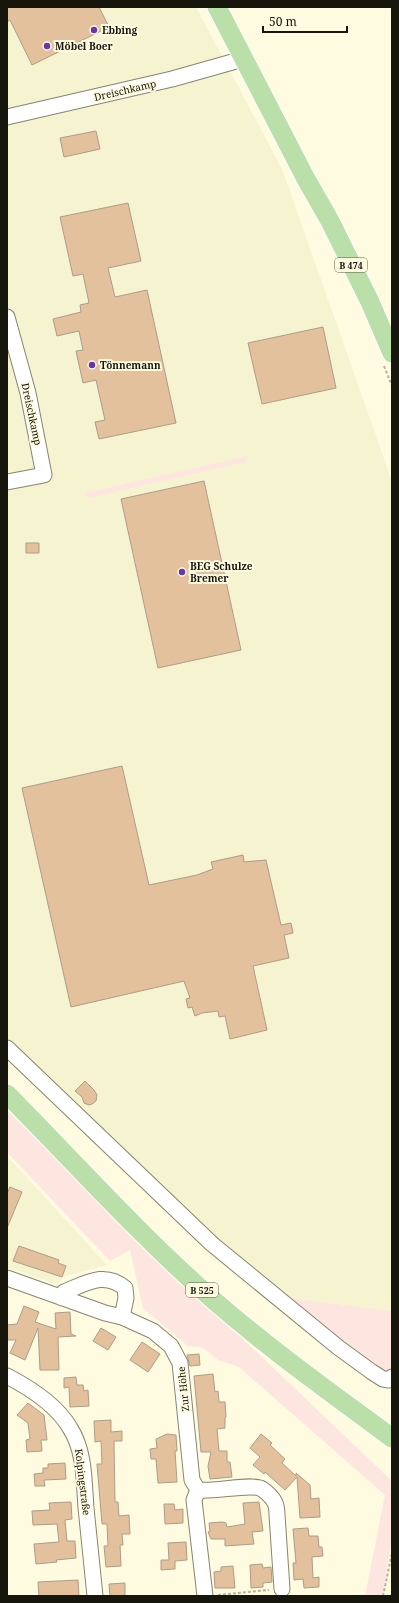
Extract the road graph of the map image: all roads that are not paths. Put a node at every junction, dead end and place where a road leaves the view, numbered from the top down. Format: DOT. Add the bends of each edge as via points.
graph roads {
  1 [pos="217,7"];
  2 [pos="243,59"];
  3 [pos="7,117"];
  4 [pos="7,317"];
  5 [pos="392,353"];
  6 [pos="7,482"];
  7 [pos="7,1048"];
  8 [pos="7,1094"];
  9 [pos="7,1278"];
  10 [pos="62,1298"];
  11 [pos="122,1317"];
  12 [pos="7,1376"];
  13 [pos="392,1377"];
  14 [pos="392,1438"];
  15 [pos="198,1490"];
  16 [pos="282,1589"];
  17 [pos="95,1596"];
  18 [pos="205,1596"];
  1 -- 2 [label="main road, B 474"];
  2 -- 3 [label="street, Dreischkamp" via="172,79"];
  2 -- 5 [label="main road, B 474" via="330,221"];
  4 -- 6 [label="street, Dreischkamp" via="28,393 44,476"];
  7 -- 13 [label="street" via="212,1244 339,1348 383,1379 389,1380"];
  8 -- 14 [label="main road, B 525" via="146,1236 209,1296 300,1370"];
  9 -- 10 [label="street, Zur Höhe"];
  10 -- 11 [label="street, Zur Höhe"];
  10 -- 11 [label="street" via="64,1292 92,1281 106,1278 117,1281 125,1288 126,1298"];
  11 -- 15 [label="street, Zur Höhe" via="153,1331 162,1338 171,1346 180,1363 192,1480"];
  12 -- 17 [label="street, Kolpingstraße" via="57,1411 71,1428 79,1446"];
  15 -- 16 [label="street" via="252,1487 260,1488 271,1497 277,1515"];
  15 -- 18 [label="street, Zur Höhe" via="194,1500"];
}
